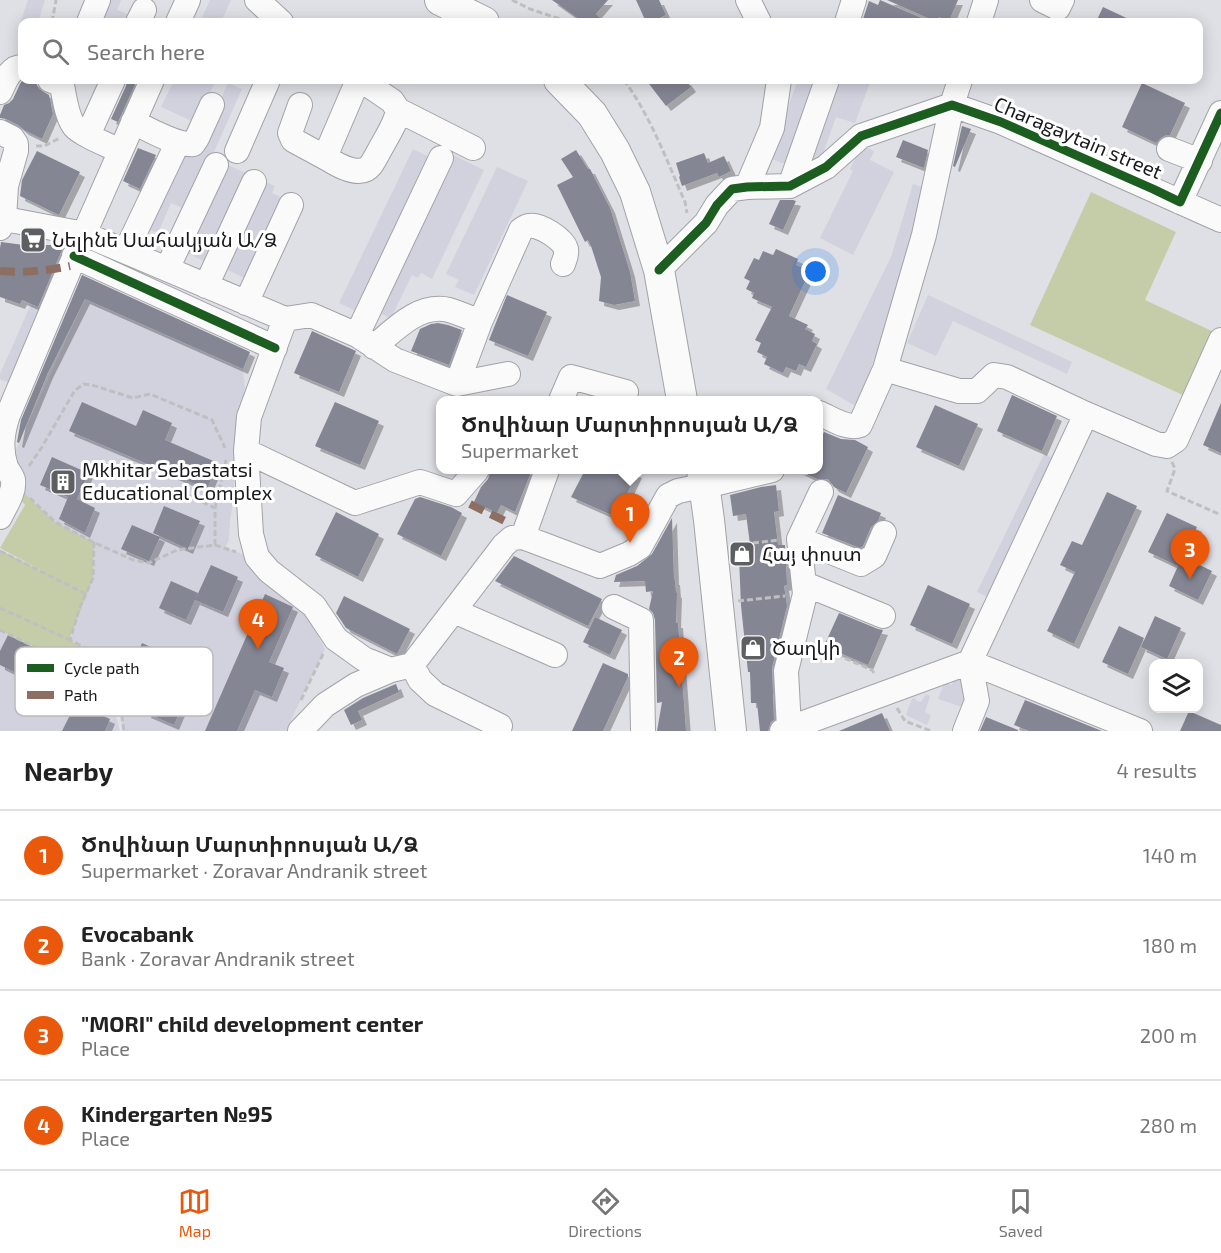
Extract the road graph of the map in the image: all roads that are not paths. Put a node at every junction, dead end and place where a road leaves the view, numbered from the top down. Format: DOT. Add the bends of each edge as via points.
graph roads {
  1 [pos="98,0"];
  2 [pos="188,0"];
  3 [pos="257,0"];
  4 [pos="440,0"];
  5 [pos="459,0"];
  6 [pos="748,0"];
  7 [pos="854,0"];
  8 [pos="986,0"];
  9 [pos="1042,0"];
  10 [pos="1062,0"];
  11 [pos="90,18"];
  12 [pos="180,18"];
  13 [pos="277,18"];
  14 [pos="476,18"];
  15 [pos="495,18"];
  16 [pos="757,18"];
  17 [pos="848,18"];
  18 [pos="980,18"];
  19 [pos="18,67"];
  20 [pos="60,84"];
  21 [pos="110,84"];
  22 [pos="150,84"];
  23 [pos="266,84"];
  24 [pos="357,84"];
  25 [pos="365,84"];
  26 [pos="563,84"];
  27 [pos="575,84"];
  28 [pos="778,84"];
  29 [pos="826,84"];
  30 [pos="959,84"];
  31 [pos="0,92"];
  32 [pos="212,105"];
  33 [pos="300,105"];
  34 [pos="952,105"];
  35 [pos="398,110"];
  36 [pos="1221,113"];
  37 [pos="133,122"];
  38 [pos="81,130"];
  39 [pos="8,139"];
  40 [pos="178,142"];
  41 [pos="473,148"];
  42 [pos="1169,149"];
  43 [pos="120,151"];
  44 [pos="237,151"];
  45 [pos="441,158"];
  46 [pos="328,159"];
  47 [pos="1200,161"];
  48 [pos="216,165"];
  49 [pos="254,183"];
  50 [pos="3,184"];
  51 [pos="747,186"];
  52 [pos="790,186"];
  53 [pos="1180,202"];
  54 [pos="291,205"];
  55 [pos="1221,220"];
  56 [pos="1,222"];
  57 [pos="84,234"];
  58 [pos="126,251"];
  59 [pos="74,256"];
  60 [pos="563,264"];
  61 [pos="662,266"];
  62 [pos="167,269"];
  63 [pos="206,286"];
  64 [pos="246,303"];
  65 [pos="285,319"];
  66 [pos="480,322"];
  67 [pos="1221,340"];
  68 [pos="366,341"];
  69 [pos="275,348"];
  70 [pos="885,369"];
  71 [pos="508,374"];
  72 [pos="457,384"];
  73 [pos="563,396"];
  74 [pos="625,396"];
  75 [pos="681,396"];
  76 [pos="689,396"];
  77 [pos="1086,414"];
  78 [pos="823,415"];
  79 [pos="246,451"];
  80 [pos="474,474"];
  81 [pos="546,474"];
  82 [pos="736,474"];
  83 [pos="700,478"];
  84 [pos="821,492"];
  85 [pos="0,517"];
  86 [pos="884,533"];
  87 [pos="523,537"];
  88 [pos="799,539"];
  89 [pos="805,589"];
  90 [pos="614,607"];
  91 [pos="454,611"];
  92 [pos="883,616"];
  93 [pos="555,655"];
  94 [pos="970,662"];
  95 [pos="402,668"];
  96 [pos="823,724"];
  97 [pos="500,726"];
  98 [pos="786,730"];
  99 [pos="300,731"];
  100 [pos="644,731"];
  101 [pos="721,731"];
  102 [pos="731,731"];
  103 [pos="965,731"];
  104 [pos="1140,731"];
  1 -- 11 [label="street"];
  2 -- 12 [label="street"];
  3 -- 13 [label="street"];
  4 -- 14 [label="main road"];
  5 -- 15 [label="main road"];
  6 -- 16 [label="street"];
  7 -- 17 [label="street"];
  8 -- 18 [label="street"];
  9 -- 10 [label="street" via="1058,8"];
  19 -- 31 [label="street" via="11,71"];
  20 -- 38 [label="street" via="66,105"];
  21 -- 38 [label="street"];
  22 -- 37 [label="street"];
  23 -- 44 [label="street"];
  24 -- 46 [label="street" via="328,150"];
  25 -- 35 [label="street" via="392,101"];
  26 -- 61 [label="main road" via="592,114 615,151 635,192"];
  27 -- 61 [label="main road" via="597,108 642,188"];
  28 -- 51 [label="street" via="772,128"];
  29 -- 52 [label="street"];
  30 -- 34 [label="street"];
  32 -- 40 [label="street" via="194,144"];
  33 -- 46 [label="street" via="290,133 293,140"];
  34 -- 52 [label="street" via="861,136 826,167"];
  34 -- 53 [label="street, Charagaytain street" via="1001,122"];
  34 -- 70 [label="street" via="924,235"];
  35 -- 41 [label="street"];
  35 -- 46 [label="street" via="369,167 352,170"];
  36 -- 47 [label="street"];
  37 -- 40 [label="street"];
  37 -- 43 [label="street"];
  38 -- 43 [label="street"];
  39 -- 50 [label="street" via="16,151"];
  40 -- 58 [label="street"];
  42 -- 47 [label="street"];
  43 -- 57 [label="street"];
  45 -- 68 [label="street"];
  47 -- 53 [label="street"];
  48 -- 62 [label="street"];
  49 -- 63 [label="street"];
  50 -- 56 [label="street"];
  51 -- 52 [label="street"];
  51 -- 61 [label="street" via="732,189 706,223"];
  53 -- 55 [label="street, Charagaytain street"];
  54 -- 64 [label="street"];
  56 -- 57 [label="street"];
  57 -- 58 [label="street"];
  57 -- 59 [label="street"];
  58 -- 62 [label="street"];
  59 -- 69 [label="street"];
  59 -- 85 [label="street" via="3,429 2,447 13,479"];
  60 -- 66 [label="street" via="565,247 559,238 535,226 520,230"];
  61 -- 75 [label="main road"];
  61 -- 76 [label="main road"];
  62 -- 63 [label="street"];
  63 -- 64 [label="street"];
  64 -- 65 [label="street"];
  65 -- 68 [label="street" via="311,315"];
  65 -- 69 [label="street"];
  66 -- 68 [label="street" via="446,309 427,310"];
  66 -- 72 [label="street"];
  67 -- 77 [label="street" via="1176,440 1167,446"];
  68 -- 72 [label="street" via="395,360"];
  69 -- 79 [label="street" via="249,417"];
  70 -- 77 [label="street" via="959,391 977,391 994,375 1007,376"];
  70 -- 78 [label="street" via="860,425 848,426"];
  71 -- 72 [label="street"];
  73 -- 74 [label="street" via="571,377 626,392"];
  77 -- 94 [label="street"];
  79 -- 80 [label="street" via="355,503 420,482 456,494"];
  79 -- 95 [label="street" via="251,534 257,557 314,606 336,639 364,658"];
  81 -- 87 [label="street"];
  82 -- 83 [label="street"];
  83 -- 87 [label="street" via="668,496 640,547 600,566"];
  83 -- 101 [label="main road"];
  83 -- 102 [label="main road"];
  84 -- 88 [label="street"];
  86 -- 88 [label="street" via="874,556 861,564"];
  87 -- 91 [label="street" via="504,544"];
  88 -- 89 [label="street"];
  89 -- 92 [label="street"];
  89 -- 98 [label="street" via="786,671"];
  90 -- 100 [label="street" via="641,620"];
  91 -- 93 [label="street"];
  91 -- 95 [label="street"];
  94 -- 96 [label="street"];
  94 -- 103 [label="street" via="977,701"];
  94 -- 104 [label="street"];
  95 -- 97 [label="street" via="435,694"];
  95 -- 99 [label="street" via="356,685 325,705"];
  96 -- 98 [label="street"];
}
